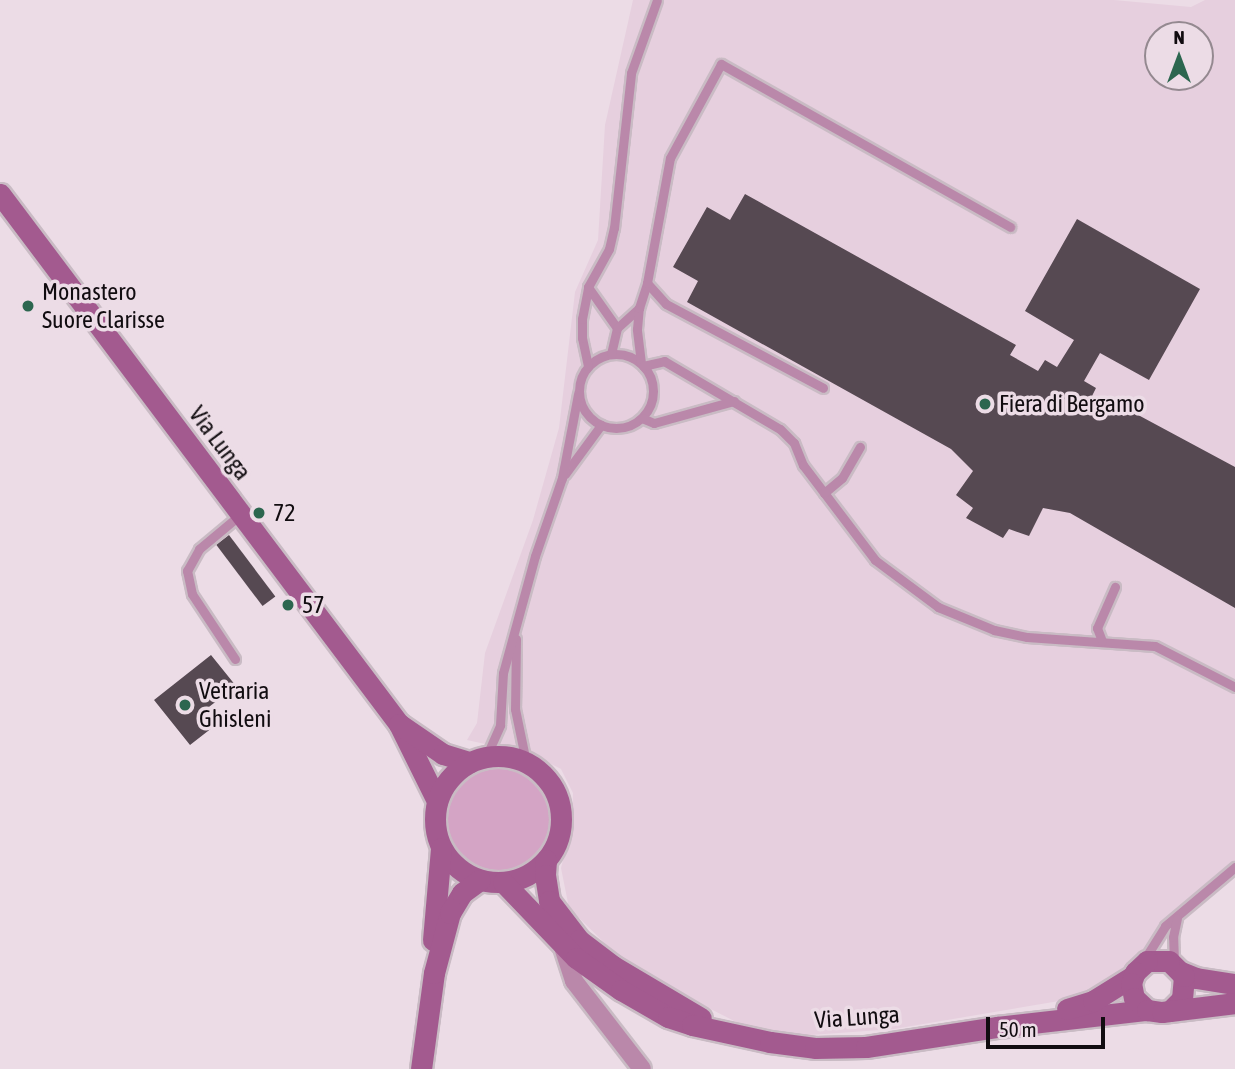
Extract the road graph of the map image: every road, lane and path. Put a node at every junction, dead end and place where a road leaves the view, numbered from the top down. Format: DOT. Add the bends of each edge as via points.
graph roads {
  1 [pos="657,0"];
  2 [pos="0,194"];
  3 [pos="1010,227"];
  4 [pos="647,284"];
  5 [pos="588,287"];
  6 [pos="639,308"];
  7 [pos="617,328"];
  8 [pos="611,354"];
  9 [pos="642,365"];
  10 [pos="588,366"];
  11 [pos="823,388"];
  12 [pos="579,394"];
  13 [pos="735,401"];
  14 [pos="642,418"];
  15 [pos="601,425"];
  16 [pos="860,447"];
  17 [pos="562,478"];
  18 [pos="824,493"];
  19 [pos="241,514"];
  20 [pos="1115,587"];
  21 [pos="517,622"];
  22 [pos="1102,641"];
  23 [pos="235,659"];
  24 [pos="1235,687"];
  25 [pos="399,724"];
  26 [pos="478,759"];
  27 [pos="526,762"];
  28 [pos="437,801"];
  29 [pos="441,848"];
  30 [pos="546,860"];
  31 [pos="1235,867"];
  32 [pos="480,880"];
  33 [pos="503,882"];
  34 [pos="1177,918"];
  35 [pos="562,944"];
  36 [pos="1178,968"];
  37 [pos="1138,970"];
  38 [pos="592,971"];
  39 [pos="434,974"];
  40 [pos="1235,984"];
  41 [pos="585,995"];
  42 [pos="1235,1003"];
  43 [pos="1147,1010"];
  44 [pos="1170,1011"];
  45 [pos="997,1027"];
  46 [pos="721,1030"];
  47 [pos="421,1069"];
  48 [pos="642,1069"];
  1 -- 5 [label="lane" via="631,73 609,249"];
  2 -- 19 [label="street, Via Lunga"];
  3 -- 4 [label="lane" via="721,64 670,158"];
  4 -- 6 [label="lane"];
  4 -- 11 [label="lane" via="666,304"];
  5 -- 7 [label="lane"];
  5 -- 10 [label="lane" via="582,338"];
  6 -- 7 [label="lane"];
  6 -- 9 [label="lane"];
  7 -- 8 [label="lane"];
  8 -- 9 [label="lane"];
  8 -- 10 [label="lane"];
  9 -- 13 [label="lane" via="664,360"];
  9 -- 14 [label="lane" via="653,387"];
  10 -- 12 [label="lane"];
  12 -- 15 [label="lane" via="585,413"];
  12 -- 17 [label="lane"];
  13 -- 14 [label="lane" via="654,423"];
  13 -- 18 [label="lane" via="794,443 803,465"];
  14 -- 15 [label="lane" via="626,427"];
  15 -- 17 [label="lane"];
  16 -- 18 [label="lane" via="842,478"];
  17 -- 21 [label="lane"];
  18 -- 22 [label="lane" via="875,560 938,607 1016,635"];
  19 -- 23 [label="lane" via="199,549 187,571 192,594"];
  19 -- 25 [label="street, Via Lunga"];
  20 -- 22 [label="lane" via="1097,628"];
  21 -- 26 [label="lane" via="503,673 500,725"];
  21 -- 27 [label="lane" via="513,689"];
  22 -- 24 [label="lane" via="1155,646"];
  25 -- 26 [label="street, Via Lunga" via="443,754"];
  25 -- 28 [label="street, Via Lunga"];
  26 -- 27 [label="street, Via Lunga" via="503,756"];
  26 -- 28 [label="street" via="449,778"];
  27 -- 30 [label="street, Via Lunga" via="545,776 560,806 559,837"];
  28 -- 29 [label="street, Via Lunga" via="435,829"];
  29 -- 32 [label="street" via="454,865"];
  29 -- 39 [label="street, Via Lunga" via="433,928"];
  30 -- 33 [label="street" via="530,874"];
  30 -- 46 [label="street, Via Lunga" via="549,901 579,940 613,966"];
  31 -- 34 [label="lane"];
  32 -- 33 [label="street"];
  32 -- 39 [label="street" via="462,893 450,913"];
  33 -- 35 [label="street, Via Lunga"];
  34 -- 36 [label="lane" via="1173,937"];
  34 -- 37 [label="lane" via="1165,926"];
  35 -- 38 [label="street, Via Lunga"];
  35 -- 41 [label="street, Via Lunga" via="568,968"];
  36 -- 37 [label="street" via="1158,959"];
  36 -- 40 [label="street" via="1196,978"];
  36 -- 44 [label="street" via="1185,990"];
  37 -- 43 [label="street" via="1134,998"];
  37 -- 45 [label="street, Via Lunga" via="1093,1001"];
  38 -- 41 [label="street"];
  38 -- 46 [label="street, Via Lunga" via="668,1017"];
  39 -- 47 [label="street"];
  41 -- 48 [label="street, Via Lunga"];
  42 -- 44 [label="street"];
  43 -- 44 [label="street"];
  43 -- 45 [label="street, Via Lunga"];
  45 -- 46 [label="street, Via Lunga" via="839,1048 782,1044"];
}
